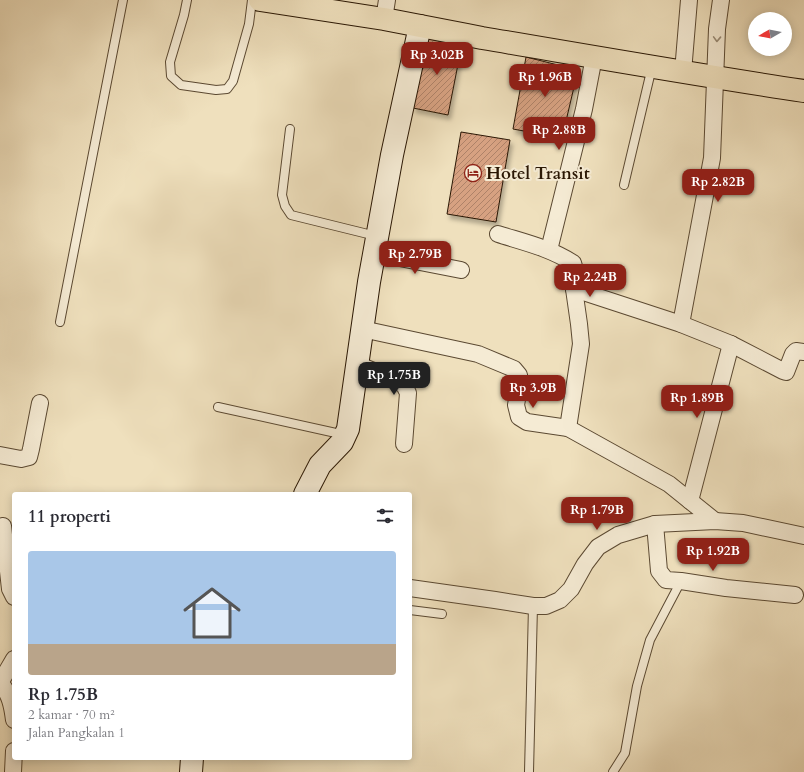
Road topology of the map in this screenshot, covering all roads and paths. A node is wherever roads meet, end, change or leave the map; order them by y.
1 (123, 0) edge
2 (187, 0) edge
3 (262, 0) edge
4 (690, 0) edge
5 (721, 0) edge
6 (386, 10) edge
7 (420, 26) junction
8 (594, 57) junction
9 (652, 67) junction
10 (683, 72) junction
11 (716, 78) junction
12 (804, 91) edge
13 (290, 129) dead end
14 (624, 185) dead end
15 (498, 234) dead end
16 (376, 245) junction
17 (549, 250) junction
18 (462, 270) dead end
19 (574, 289) junction
20 (60, 322) dead end
21 (681, 324) junction
22 (362, 329) junction
23 (731, 344) junction
24 (804, 352) edge
25 (357, 364) junction
26 (40, 403) dead end
27 (218, 408) dead end
28 (568, 428) junction
29 (346, 435) junction
30 (404, 444) dead end
31 (0, 455) edge
32 (306, 492) edge
33 (690, 501) junction
34 (715, 521) junction
35 (655, 524) junction
36 (6, 526) edge
37 (804, 536) edge
38 (681, 581) junction
39 (412, 588) edge
40 (12, 593) edge
41 (795, 595) dead end
42 (533, 606) junction
43 (412, 610) edge
44 (442, 614) dead end
45 (12, 662) edge
46 (0, 683) edge
47 (12, 706) edge
48 (192, 760) edge
49 (192, 772) edge
50 (529, 772) edge
51 (613, 772) edge

1 - 20 lane
2 - 3 lane
3 - 6 main road
4 - 10 street
5 -> 11 street
6 - 7 main road
7 - 8 main road
7 - 16 main road
8 - 9 main road
8 - 17 street
9 - 10 main road
9 - 14 lane
10 - 11 main road
11 - 12 main road
11 - 21 street
13 - 16 lane
15 - 17 street
16 - 18 street
16 - 22 main road
17 - 19 street
19 - 21 street
19 - 28 street
21 - 23 street
22 - 25 main road
22 - 28 street
23 - 24 street
23 - 33 street
25 - 29 main road
25 - 30 street
26 - 31 street
27 - 29 lane
28 - 33 street
29 - 32 main road
33 - 34 street
34 - 35 street
34 - 37 street
35 - 38 street
35 - 42 street
36 - 40 street
38 - 41 street
38 - 51 lane
39 - 42 street
42 - 50 lane
43 - 44 lane
45 - 46 street
46 - 47 street
48 - 49 main road

